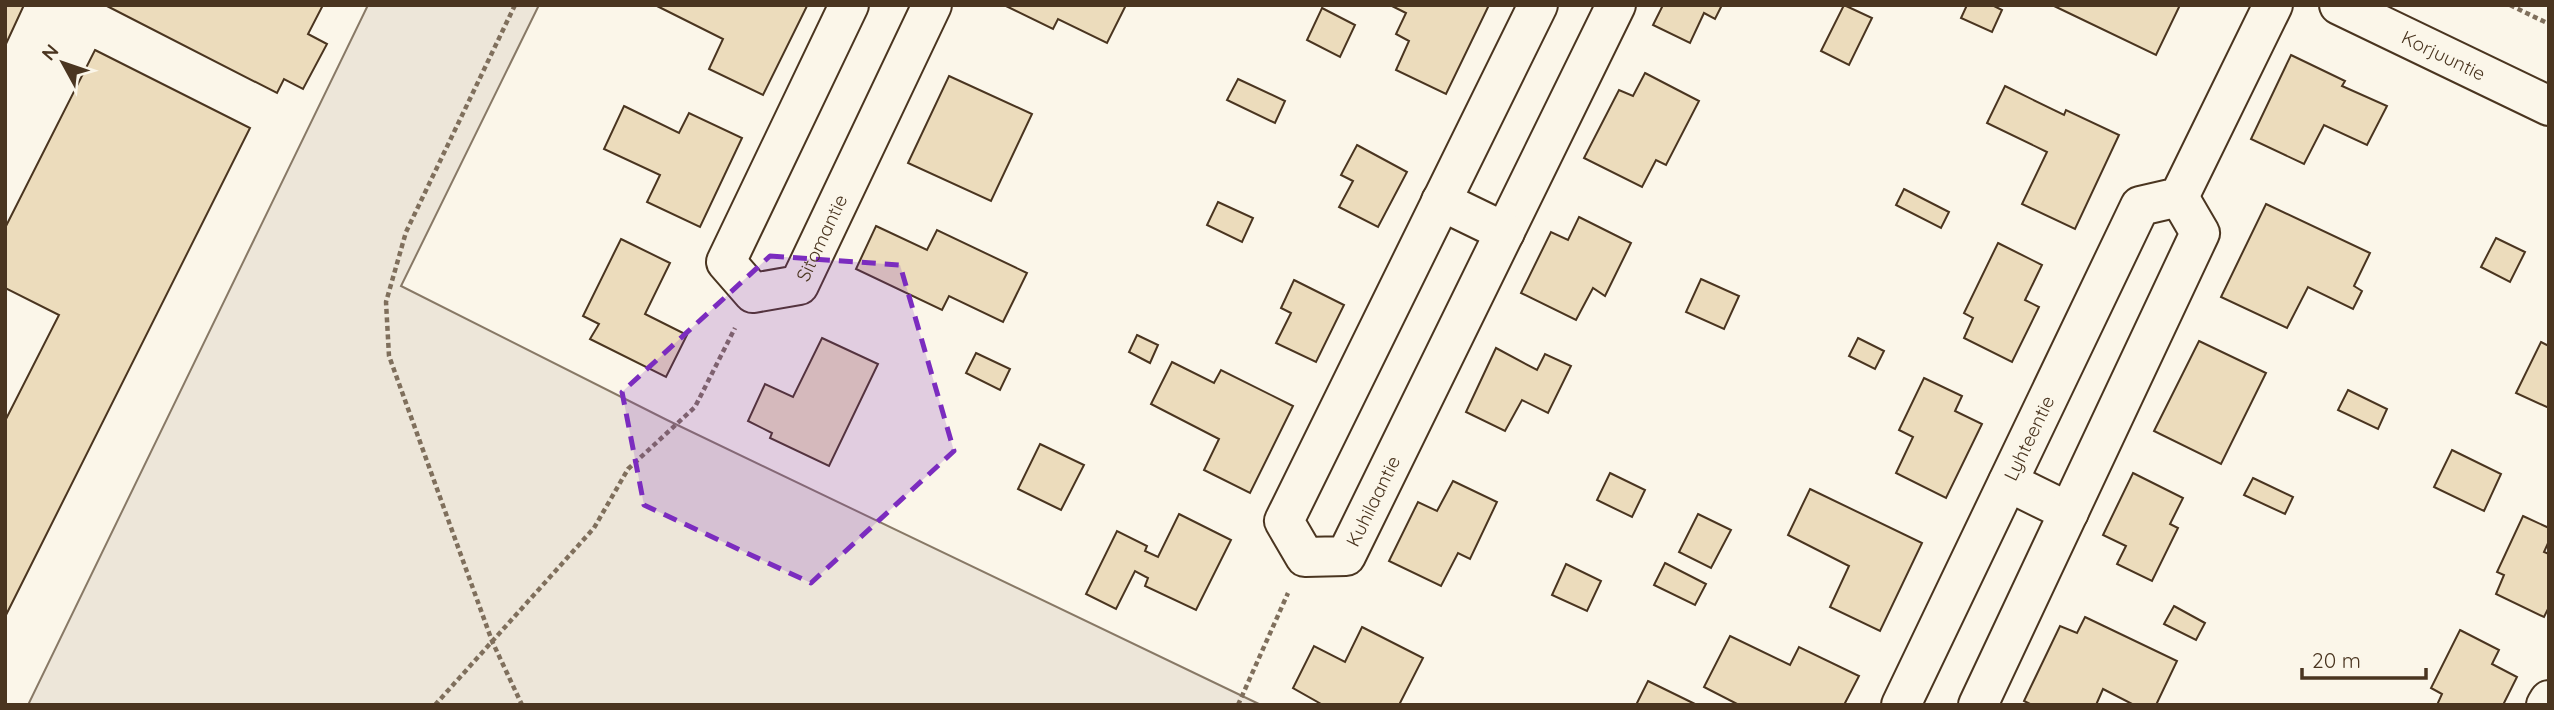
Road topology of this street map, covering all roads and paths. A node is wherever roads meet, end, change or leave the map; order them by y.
1 (515, 5) edge
2 (849, 5) edge
3 (932, 5) edge
4 (1538, 5) edge
5 (1616, 5) edge
6 (2273, 5) edge
7 (2339, 5) edge
8 (2510, 5) edge
9 (2549, 24) edge
10 (2549, 106) edge
11 (2179, 197) junction
12 (1441, 201) junction
13 (1504, 232) junction
14 (753, 293) junction
15 (2008, 482) junction
16 (2069, 513) junction
17 (1304, 557) junction
18 (492, 641) junction
19 (435, 705) edge
20 (522, 705) edge
21 (1238, 705) edge
22 (1901, 705) edge
23 (1978, 705) edge

1 - 18 path
2 - 14 street
3 - 14 street, Sitomantie
4 - 12 street
5 - 13 street, Kuhilaantie
6 - 11 street
7 - 10 street, Korjuuntie
8 - 9 path
11 - 15 street, Lyhteentie
11 - 16 street
12 - 13 street
12 - 17 street
13 - 17 street, Kuhilaantie
14 - 18 path
15 - 16 street
15 - 22 street, Lyhteentie
16 - 23 street
17 - 21 path
18 - 19 path
18 - 20 path

